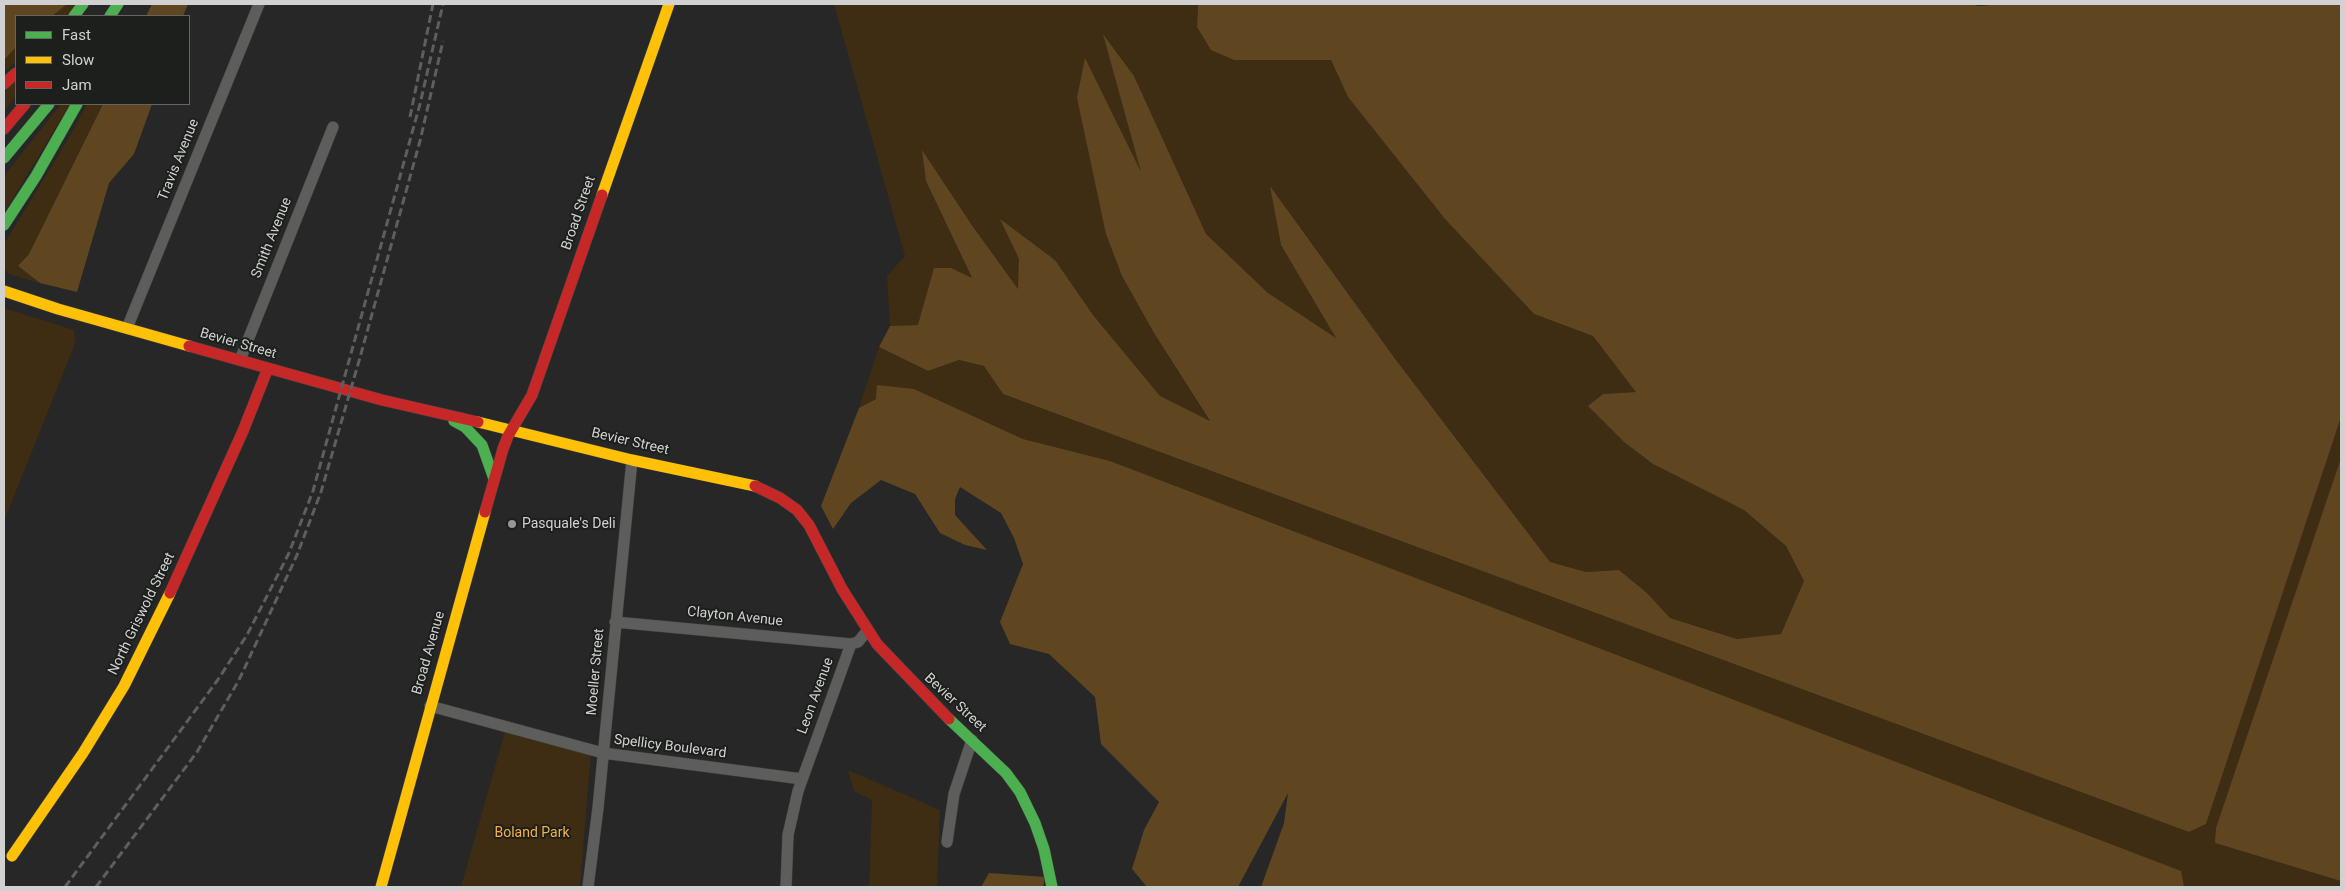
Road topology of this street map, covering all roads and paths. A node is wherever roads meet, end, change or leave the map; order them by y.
1 (83, 4) edge
2 (96, 4) edge
3 (118, 4) edge
4 (258, 4) edge
5 (669, 4) edge
6 (75, 15) edge
7 (89, 15) edge
8 (111, 15) edge
9 (15, 74) edge
10 (4, 84) edge
11 (24, 105) edge
12 (48, 105) edge
13 (76, 105) edge
14 (333, 127) dead end
15 (4, 129) edge
16 (4, 158) edge
17 (4, 225) edge
18 (4, 291) edge
19 (127, 328) junction
20 (240, 360) junction
21 (268, 368) junction
22 (437, 413) junction
23 (512, 429) junction
24 (632, 460) junction
25 (494, 479) junction
26 (615, 622) junction
27 (867, 631) junction
28 (851, 644) junction
29 (430, 706) junction
30 (972, 740) junction
31 (603, 753) junction
32 (802, 779) junction
33 (947, 842) dead end
34 (12, 856) dead end
35 (381, 887) edge
36 (588, 887) edge
37 (786, 887) edge
38 (1052, 887) edge

1 - 6 street
2 - 7 street
3 - 8 street
4 - 19 street, Travis Avenue
5 - 23 street, Broad Street
9 - 10 street
11 - 15 street
12 - 16 street
13 - 17 street
14 - 20 street, Smith Avenue
18 - 19 street, Bevier Street
19 - 20 street, Bevier Street
20 - 21 street, Bevier Street
21 - 22 street, Bevier Street
21 - 34 street, North Griswold Street
22 - 23 street, Bevier Street
22 - 25 street
23 - 24 street, Bevier Street
23 - 25 street, Broad Avenue
24 - 26 street, Moeller Street
24 - 27 street, Bevier Street
25 - 29 street, Broad Avenue
26 - 28 street, Clayton Avenue
26 - 31 street, Moeller Street
27 - 28 street
27 - 30 street, Bevier Street
28 - 32 street, Leon Avenue
29 - 31 street, Spellicy Boulevard
29 - 35 street, Broad Avenue
30 - 33 street
30 - 38 street, Bevier Street
31 - 32 street, Spellicy Boulevard
31 - 36 street, Moeller Street
32 - 37 street

